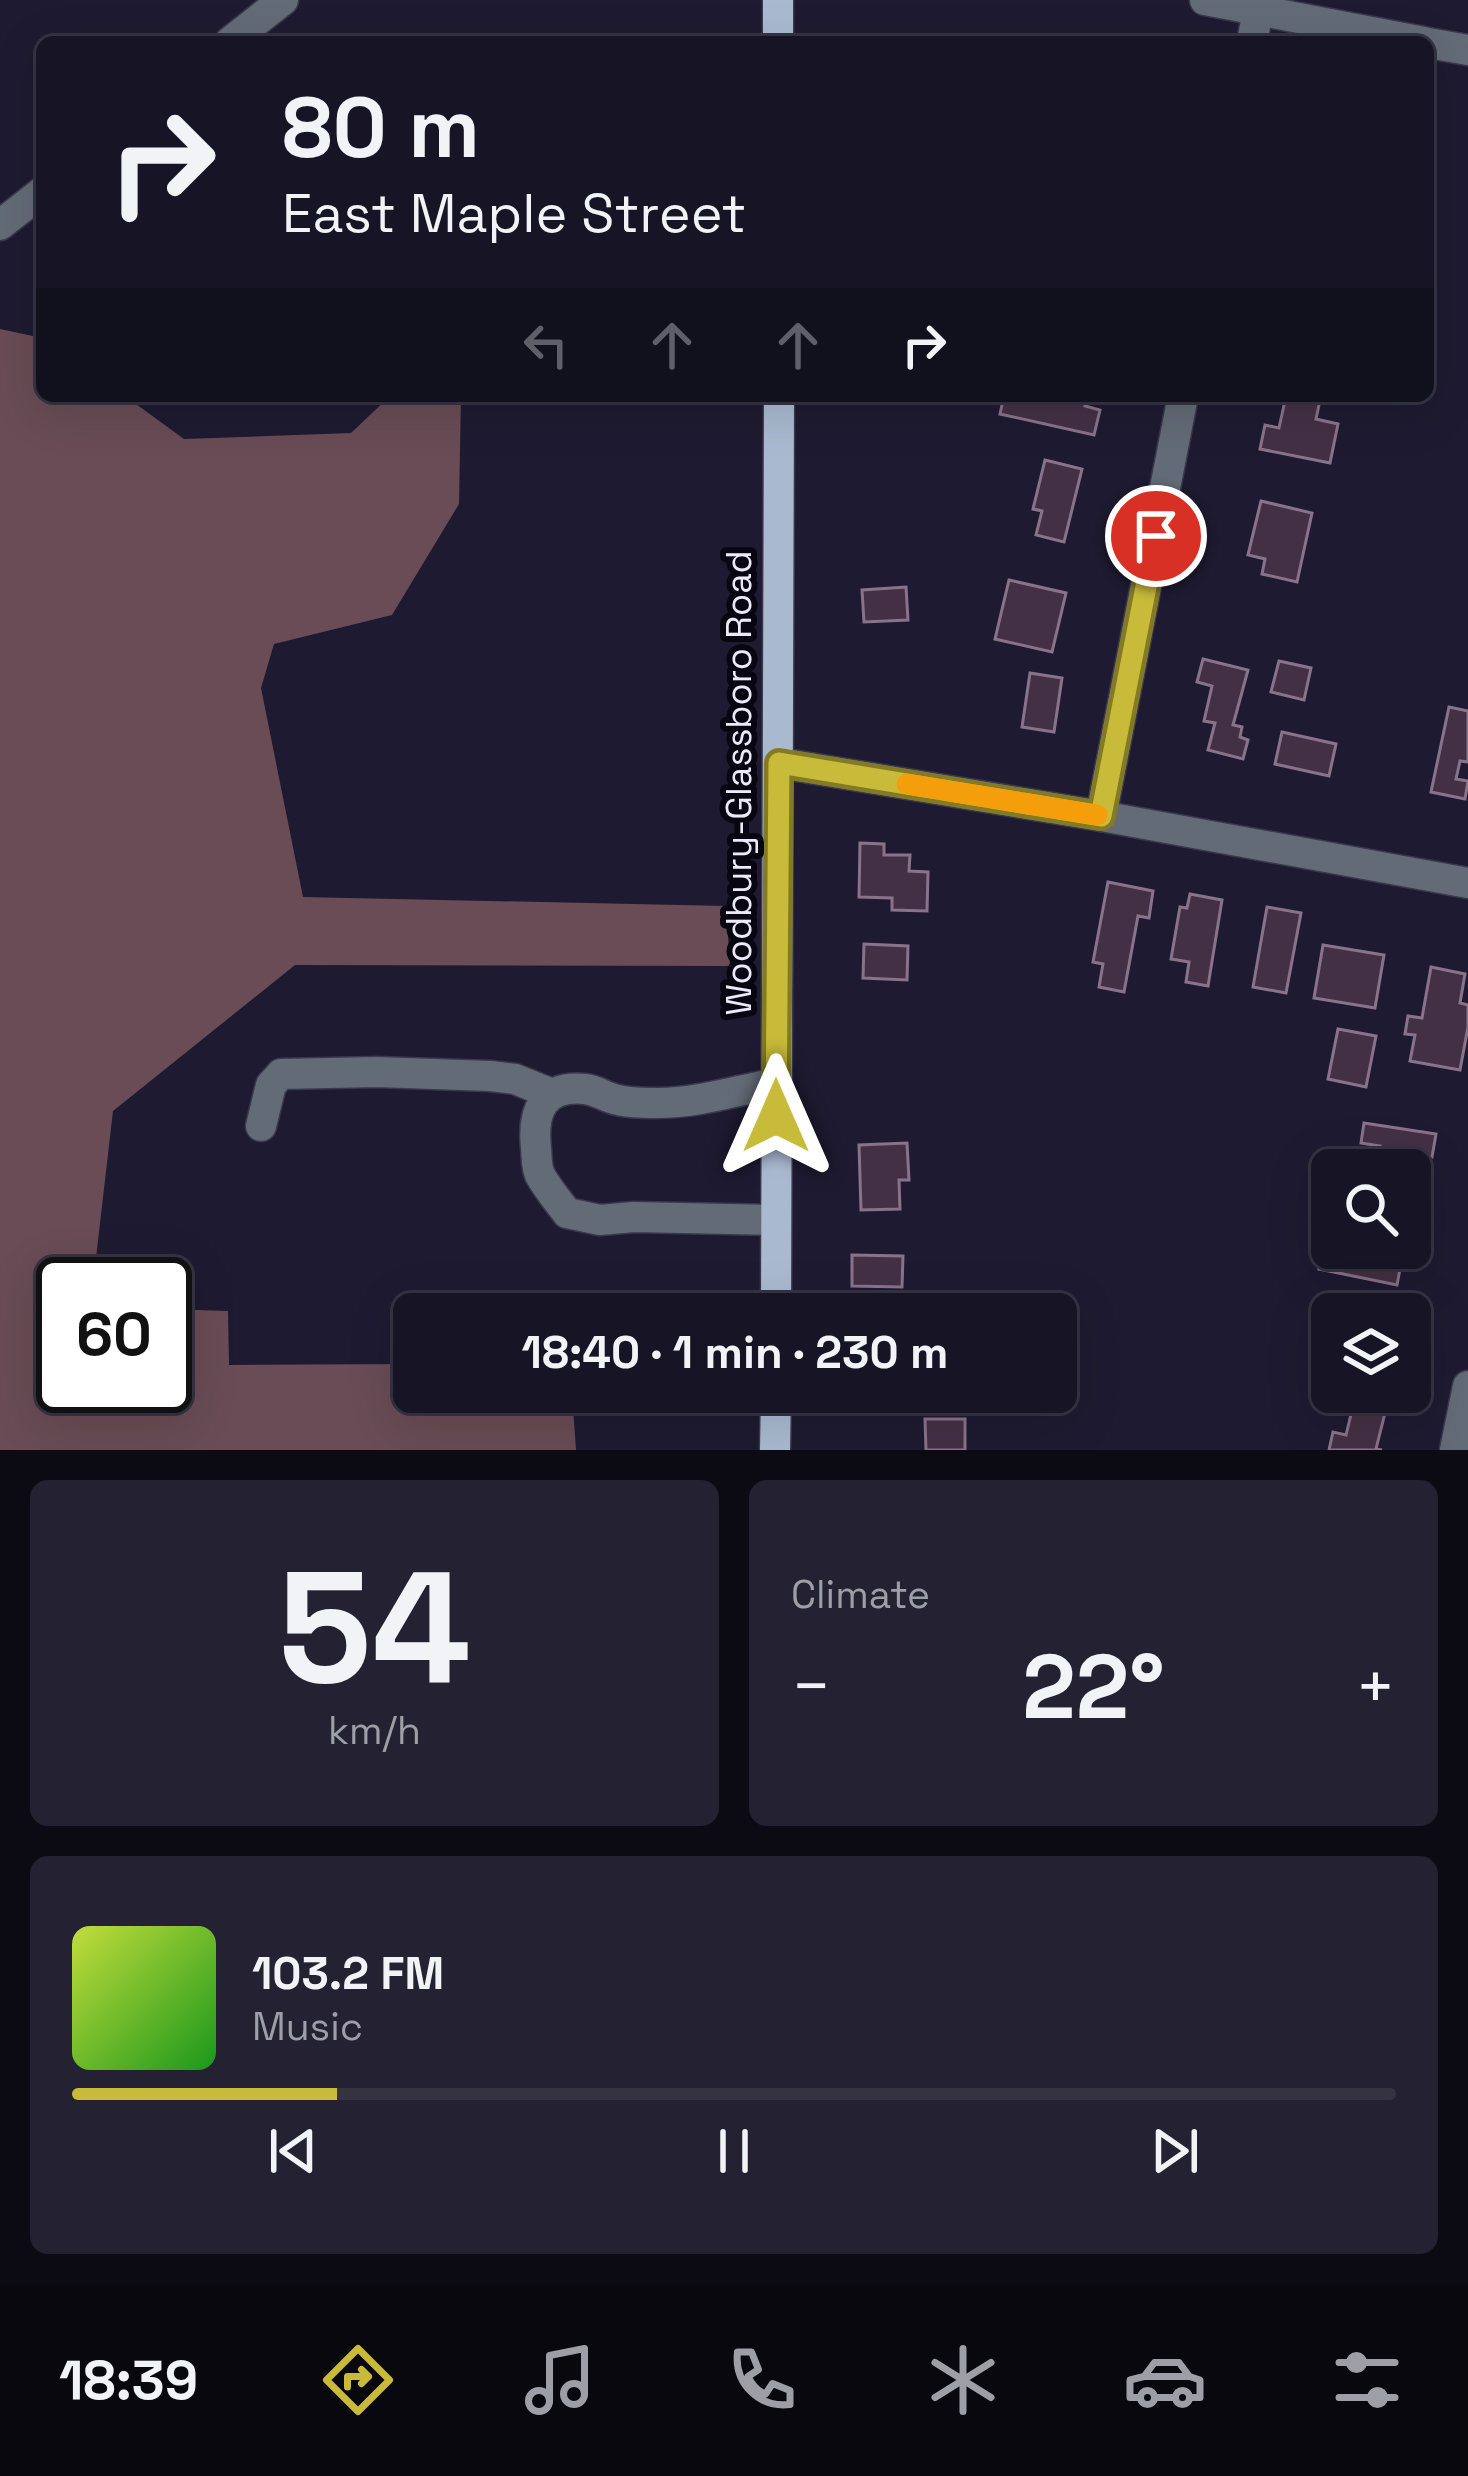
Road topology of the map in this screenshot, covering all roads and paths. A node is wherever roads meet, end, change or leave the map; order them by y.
1 (283, 0) edge
2 (778, 0) edge
3 (1204, 0) edge
4 (1260, 5) edge
5 (238, 36) edge
6 (778, 36) edge
7 (1253, 36) edge
8 (1399, 36) edge
9 (1434, 44) edge
10 (1468, 50) edge
11 (36, 197) edge
12 (0, 225) edge
13 (779, 402) edge
14 (1182, 402) edge
15 (779, 763) junction
16 (1101, 816) junction
17 (1468, 883) edge
18 (776, 1083) junction
19 (552, 1094) junction
20 (262, 1126) dead end
21 (776, 1220) junction
22 (776, 1293) edge
23 (1468, 1386) edge
24 (776, 1413) edge
25 (776, 1450) edge
26 (1455, 1450) edge

1 - 5 street
2 - 6 main road
3 - 4 street
4 - 7 street
4 - 8 street
9 - 10 street
11 - 12 street
13 - 15 main road, Woodbury-Glassboro Road
14 - 16 street
15 - 16 street
15 - 18 main road, Woodbury-Glassboro Road
16 - 17 street
18 - 19 street
18 - 21 main road, Woodbury-Glassboro Road
19 - 20 street
19 - 21 street
21 - 22 main road, Woodbury-Glassboro Road
23 - 26 street
24 - 25 main road

